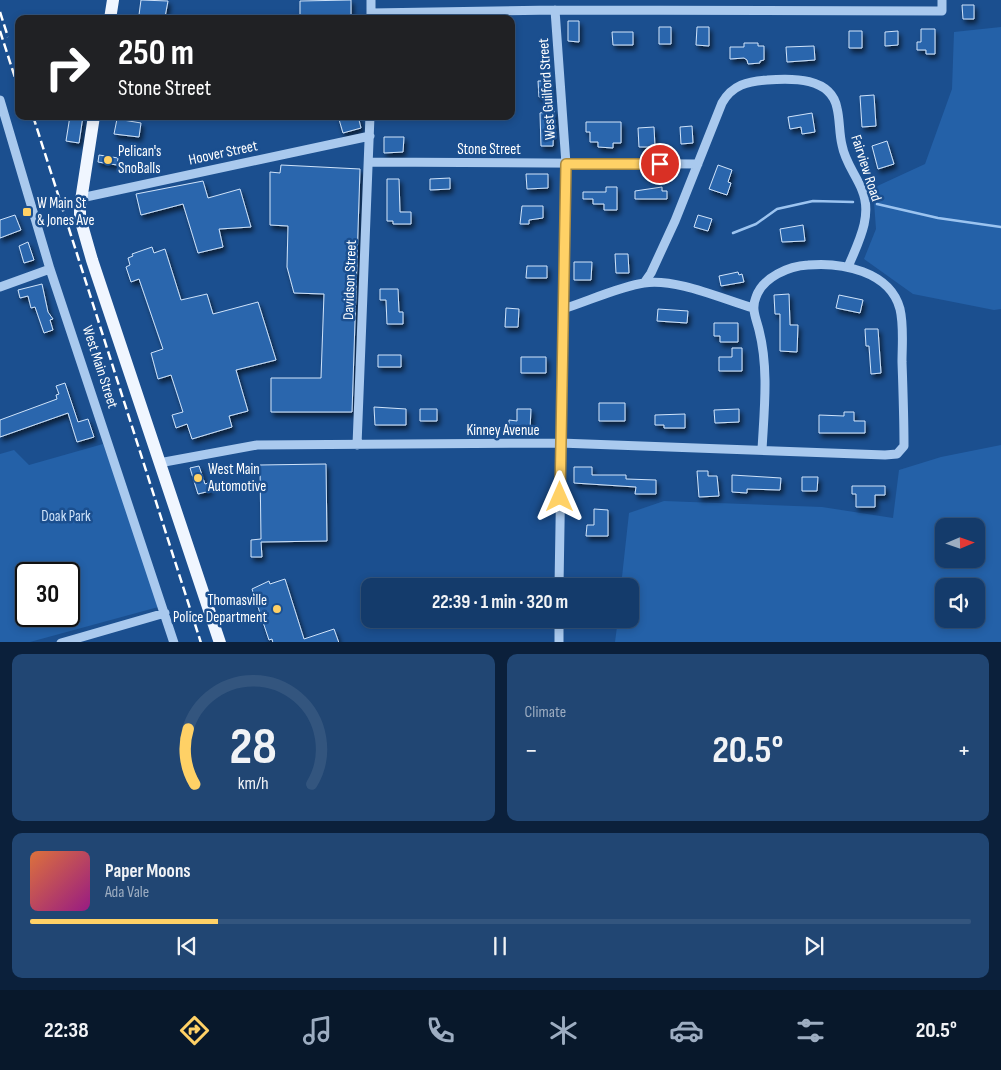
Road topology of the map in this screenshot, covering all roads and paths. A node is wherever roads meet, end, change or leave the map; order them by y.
1 (113, 0) edge
2 (371, 0) edge
3 (942, 0) edge
4 (555, 10) junction
5 (111, 15) edge
6 (371, 15) edge
7 (402, 15) edge
8 (0, 100) edge
9 (93, 120) edge
10 (370, 120) edge
11 (370, 136) junction
12 (369, 162) junction
13 (566, 164) junction
14 (698, 164) junction
15 (81, 198) junction
16 (848, 266) junction
17 (50, 269) junction
18 (644, 283) junction
19 (0, 287) edge
20 (753, 308) junction
21 (562, 309) junction
22 (560, 444) junction
23 (357, 445) junction
24 (762, 450) junction
25 (160, 463) junction
26 (559, 578) edge
27 (164, 613) junction
28 (559, 628) edge
29 (61, 642) edge
30 (174, 642) edge
31 (220, 642) edge
32 (559, 642) edge

1 - 5 main road
2 - 6 street
3 - 4 street
4 - 7 street
4 - 13 street, West Guilford Street
8 - 17 street, West Main Street
9 - 15 main road, West Main Street
10 - 11 street, Davidson Street
11 - 12 street, Davidson Street
11 - 15 street, Hoover Street
12 - 13 street, Stone Street
12 - 23 street, Davidson Street
13 - 14 street, Stone Street
13 - 21 street, West Guilford Street
14 - 16 street, Fairview Road
14 - 18 street, Fairview Road
15 - 25 main road, West Main Street
16 - 20 street
16 - 24 street, Kinney Avenue
17 - 19 street
17 - 27 street, West Main Street
18 - 20 street
18 - 21 street
20 - 24 street
21 - 22 street, West Guilford Street
22 - 23 street, Kinney Avenue
22 - 24 street, Kinney Avenue
22 - 26 street, West Guilford Street
23 - 25 street, Kinney Avenue
25 - 31 main road, West Main Street
27 - 29 street
27 - 30 street, West Main Street
28 - 32 street

